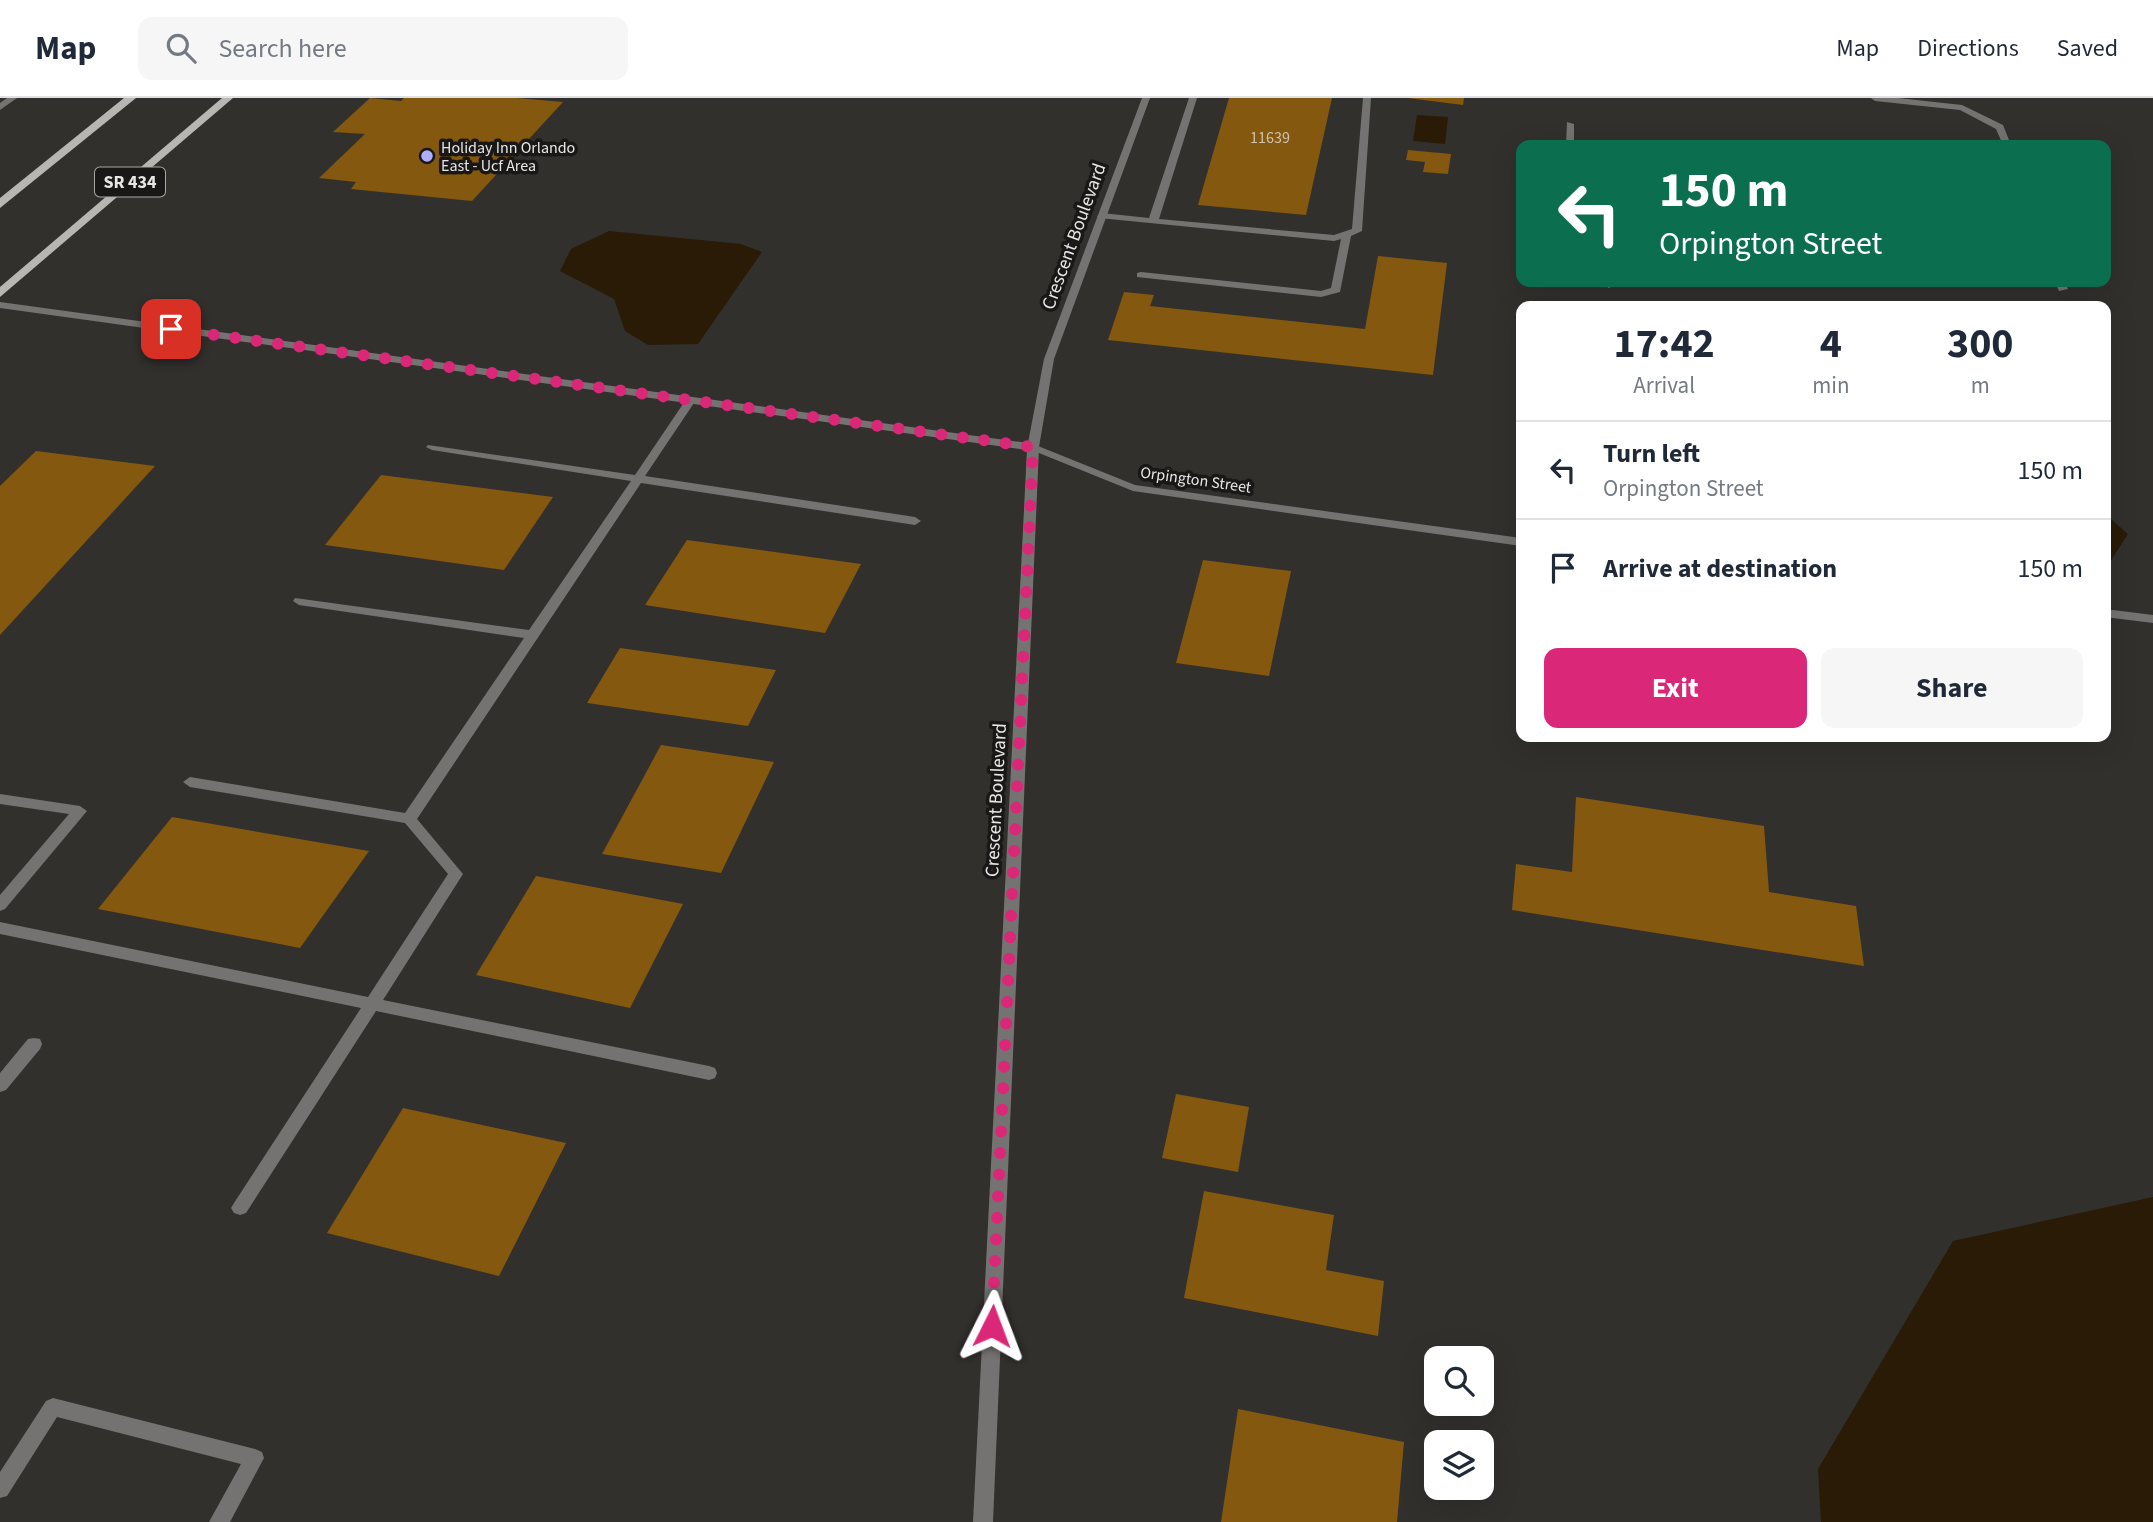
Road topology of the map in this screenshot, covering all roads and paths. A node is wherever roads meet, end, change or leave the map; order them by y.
1 (13, 98) edge
2 (131, 98) edge
3 (228, 98) edge
4 (1146, 98) edge
5 (1193, 98) edge
6 (1367, 98) edge
7 (1875, 98) edge
8 (0, 107) edge
9 (1570, 124) dead end
10 (1570, 140) edge
11 (2005, 140) edge
12 (0, 204) edge
13 (1102, 216) junction
14 (1153, 221) junction
15 (1352, 233) junction
16 (1141, 275) dead end
17 (0, 293) edge
18 (0, 305) edge
19 (691, 400) junction
20 (432, 447) dead end
21 (1033, 447) junction
22 (639, 478) junction
23 (915, 521) dead end
24 (1516, 541) edge
25 (299, 601) dead end
26 (2111, 613) edge
27 (2153, 619) edge
28 (533, 635) junction
29 (190, 782) dead end
30 (0, 799) edge
31 (409, 819) junction
32 (0, 905) edge
33 (0, 928) edge
34 (372, 1004) junction
35 (34, 1044) dead end
36 (709, 1073) dead end
37 (0, 1085) edge
38 (240, 1208) dead end
39 (0, 1489) edge
40 (219, 1522) edge
41 (983, 1522) edge

1 - 8 street
2 - 12 main road
3 - 17 main road, SR 434
4 - 13 street, Crescent Boulevard
5 - 14 street
6 - 15 street
7 - 11 street
9 - 10 street
13 - 14 street
13 - 21 street, Crescent Boulevard
14 - 15 street
15 - 16 street
18 - 19 street, Orpington Street
19 - 21 street, Orpington Street
19 - 22 street
20 - 22 street
21 - 24 street, Orpington Street
21 - 41 street, Crescent Boulevard
22 - 23 street
22 - 28 street
25 - 28 street
26 - 27 street
28 - 31 street
29 - 31 street
30 - 32 street
31 - 34 street
33 - 34 street
34 - 36 street
34 - 38 street
35 - 37 street
39 - 40 street

